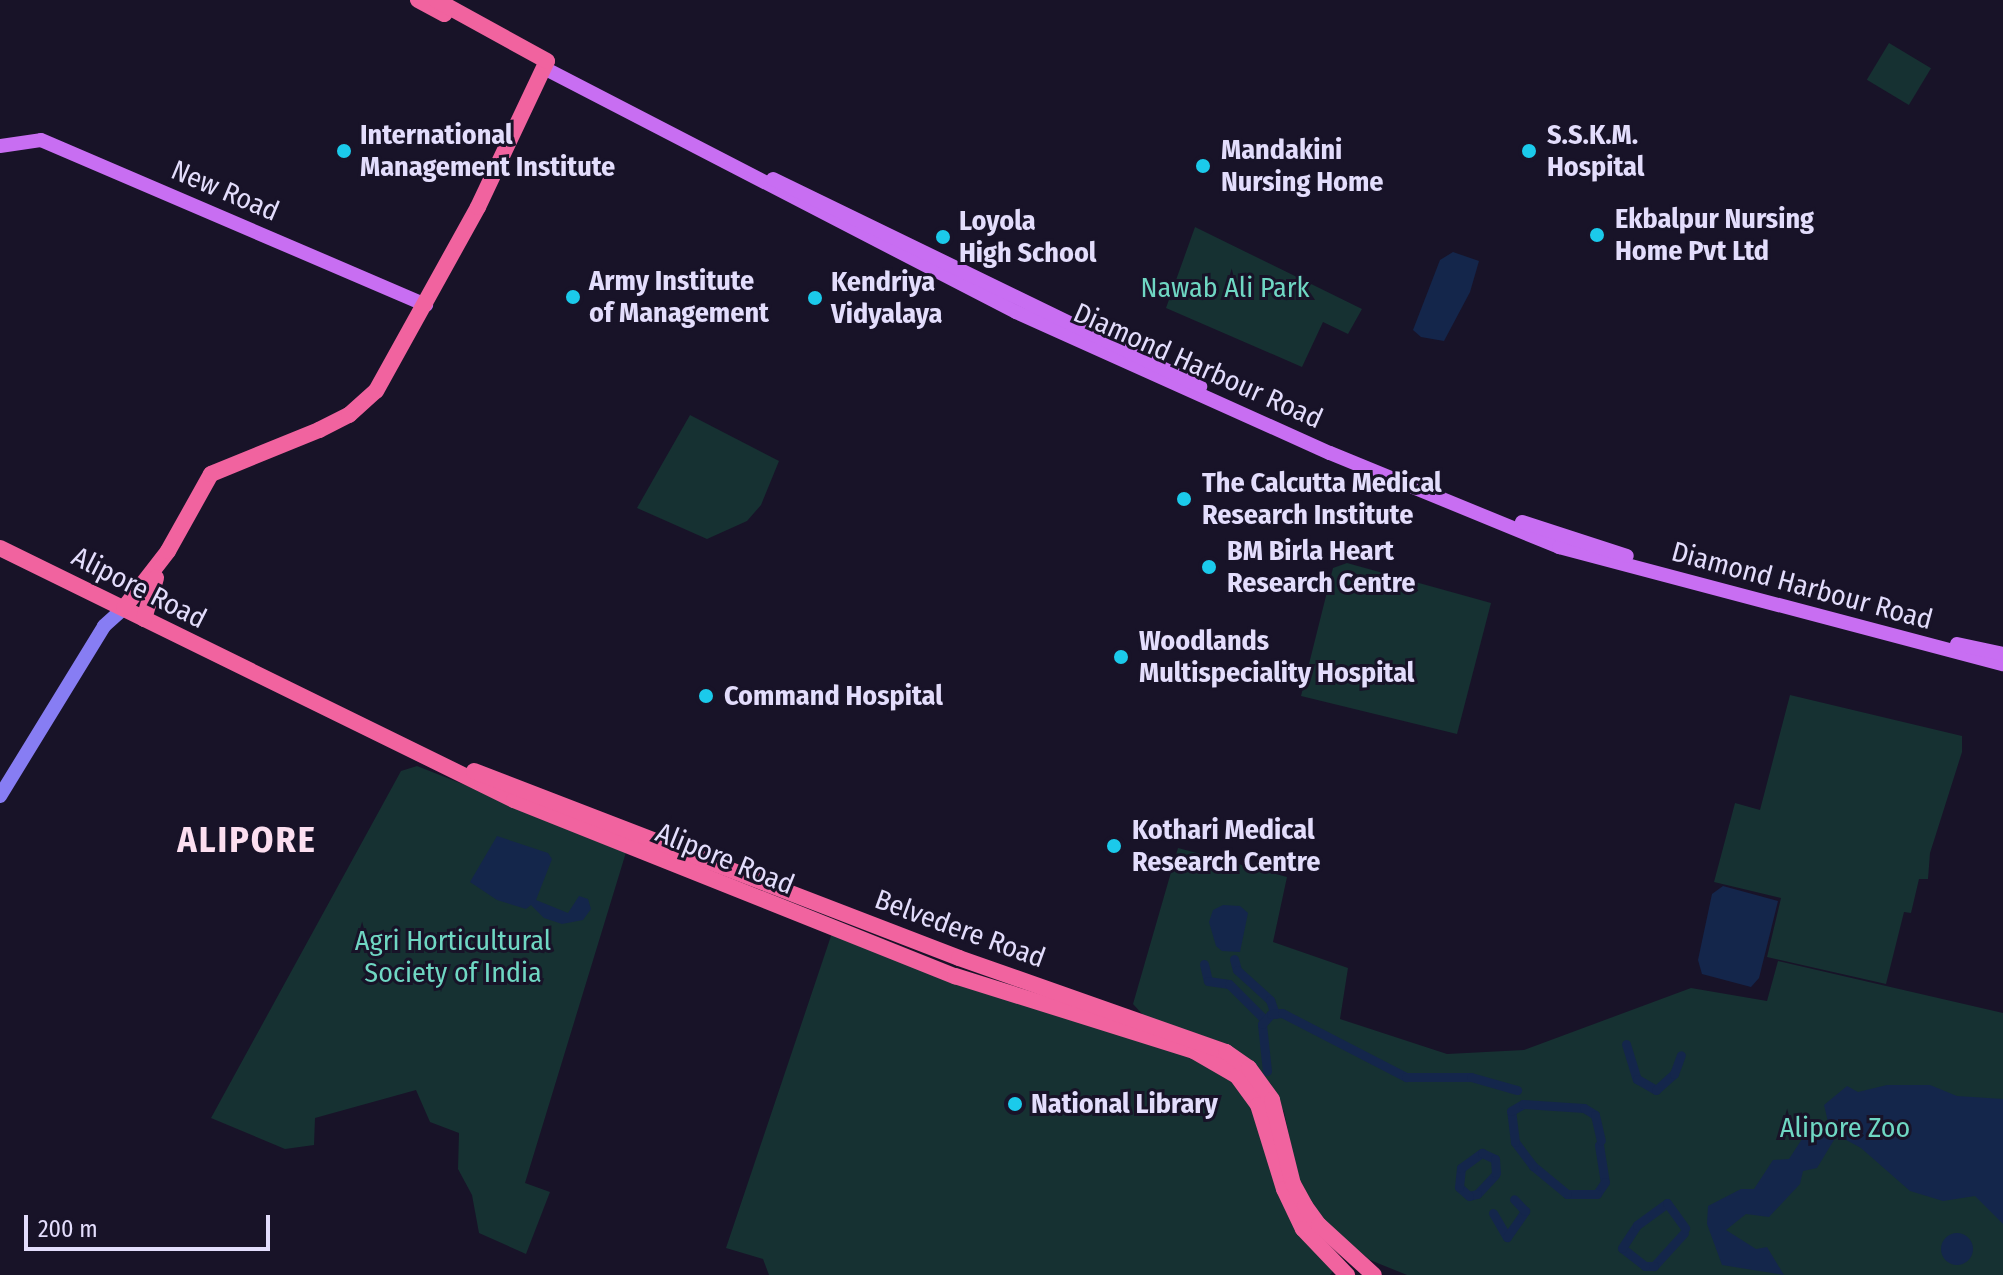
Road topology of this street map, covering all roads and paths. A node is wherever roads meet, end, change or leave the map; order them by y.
1 (418, 0) edge
2 (436, 0) edge
3 (545, 64) junction
4 (0, 146) edge
5 (426, 305) junction
6 (0, 548) edge
7 (168, 551) junction
8 (124, 608) junction
9 (144, 619) junction
10 (2003, 654) edge
11 (2003, 664) edge
12 (419, 755) junction
13 (0, 796) edge
14 (1364, 1272) edge
15 (1347, 1275) edge

1 - 3 highway, Diamond Harbour Road
2 - 3 highway, Diamond Harbour Road
3 - 5 highway
3 - 10 main road, Diamond Harbour Road
3 - 11 main road, Diamond Harbour Road
4 - 5 main road, New Road
5 - 7 highway
6 - 8 highway, Alipore Road
7 - 8 highway
7 - 9 highway
8 - 9 highway, Alipore Road
8 - 13 main road
9 - 12 highway, Alipore Road
12 - 14 highway, Belvedere Road
12 - 15 highway, Alipore Road

